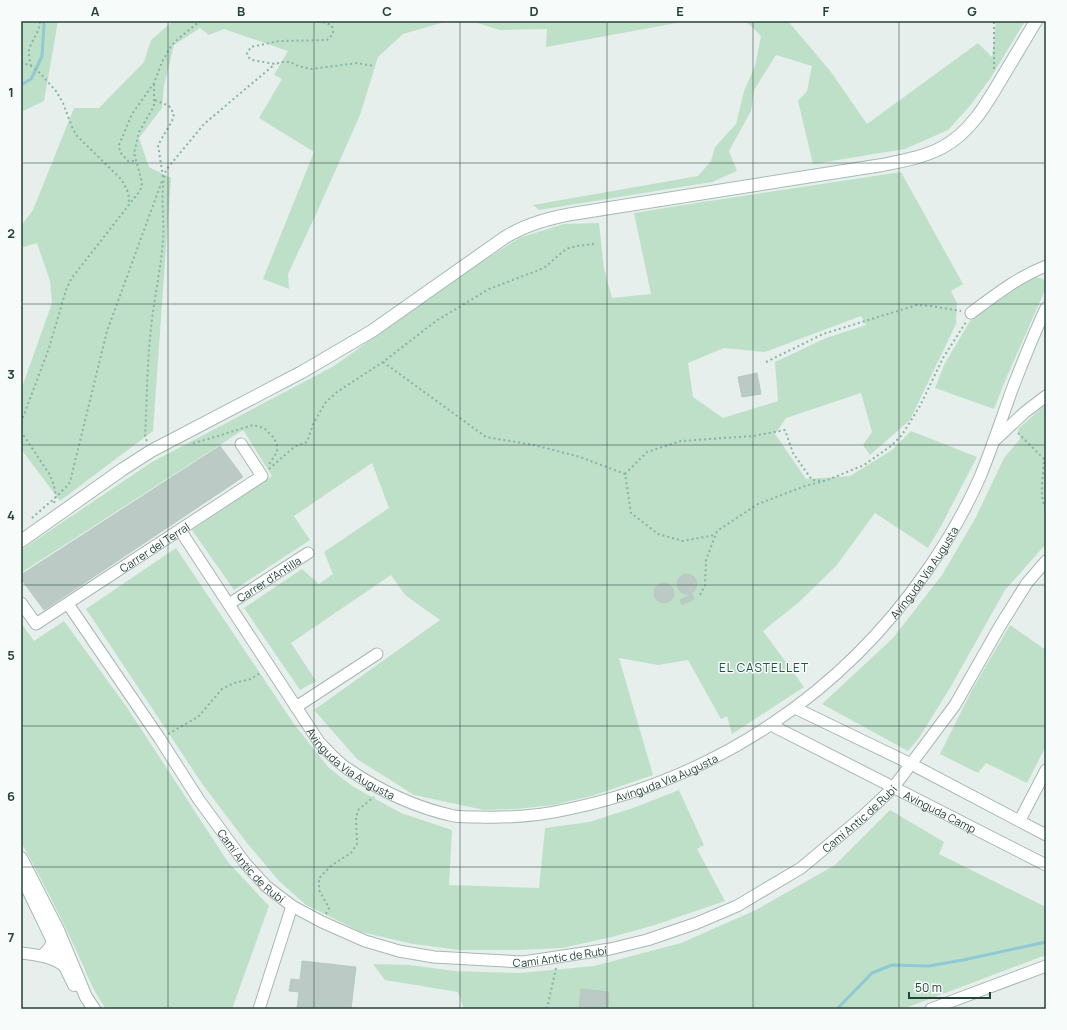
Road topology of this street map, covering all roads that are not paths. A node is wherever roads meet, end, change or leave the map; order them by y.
1 (1036, 21) edge
2 (1046, 266) edge
3 (1046, 308) edge
4 (971, 313) road end
5 (1046, 396) edge
6 (994, 441) junction
7 (241, 444) dead end
8 (180, 530) junction
9 (21, 541) edge
10 (308, 553) dead end
11 (1046, 560) edge
12 (21, 603) edge
13 (68, 604) junction
14 (228, 604) junction
15 (377, 654) dead end
16 (296, 707) junction
17 (795, 708) junction
18 (771, 725) junction
19 (911, 764) junction
20 (1046, 770) edge
21 (893, 788) junction
22 (1020, 820) junction
23 (1046, 835) edge
24 (21, 858) edge
25 (1046, 865) edge
26 (21, 875) edge
27 (292, 906) junction
28 (49, 911) junction
29 (52, 942) junction
30 (21, 953) edge
31 (42, 956) junction
32 (64, 966) junction
33 (1046, 966) edge
34 (87, 1009) edge
35 (94, 1009) edge
36 (258, 1009) edge
37 (931, 1009) edge

1 - 9 main road
2 - 4 street
3 - 6 street, Avinguda Via Augusta
5 - 6 street
6 - 17 street, Avinguda Via Augusta
7 - 8 street, Carrer del Terral
8 - 13 street, Carrer del Terral
8 - 14 street, Avinguda Via Augusta
10 - 14 street, Carrer d'Antilla
11 - 19 street, Camí Antic de Rubí
12 - 13 street, Carrer del Terral
13 - 27 street, Camí Antic de Rubí
14 - 16 street, Avinguda Via Augusta
15 - 16 street
16 - 18 street, Avinguda Via Augusta
17 - 18 street, Avinguda Via Augusta
17 - 19 street
18 - 21 street, Avinguda Camp
19 - 21 street, Camí Antic de Rubí
19 - 22 street
20 - 22 street
21 - 25 street, Avinguda Camp
21 - 27 street, Camí Antic de Rubí
22 - 23 street
24 - 28 main road
26 - 29 main road
27 - 36 street
28 - 29 street
28 - 35 main road
29 - 31 street
29 - 32 main road
30 - 31 street
31 - 32 street
32 - 34 main road
33 - 37 street

